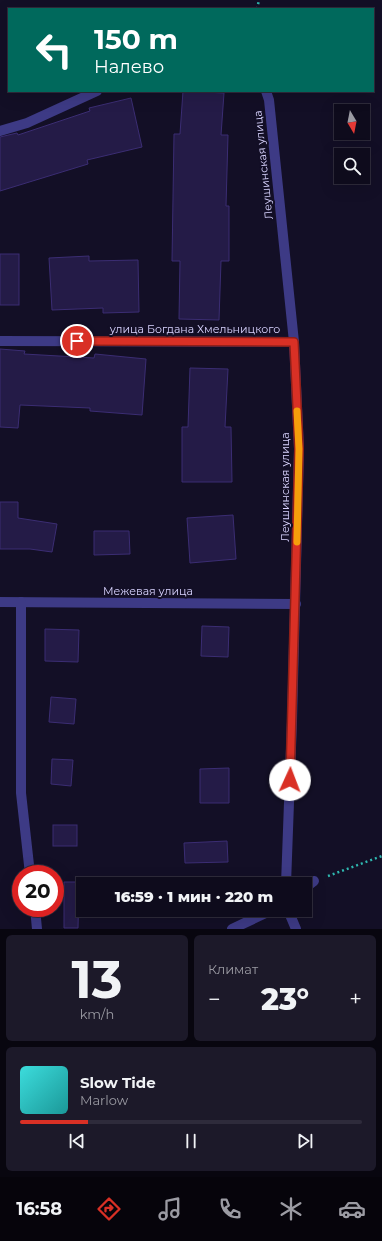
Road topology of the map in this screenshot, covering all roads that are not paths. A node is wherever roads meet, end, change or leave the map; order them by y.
1 (94, 92) edge
2 (266, 92) edge
3 (0, 131) edge
4 (0, 341) edge
5 (294, 342) junction
6 (0, 602) edge
7 (21, 602) junction
8 (296, 604) junction
9 (29, 865) edge
10 (286, 877) edge
11 (36, 917) edge
12 (257, 917) edge
13 (291, 917) edge
14 (37, 929) edge
15 (232, 929) edge
16 (296, 929) edge

1 - 3 street
2 - 5 street, Леушинская улица
4 - 5 street, улица Богдана Хмельницкого
5 - 8 street, Леушинская улица
6 - 7 street, Межевая улица
7 - 8 street, Межевая улица
7 - 9 street
8 - 10 street, Леушинская улица
11 - 14 street
12 - 15 street
13 - 16 street

